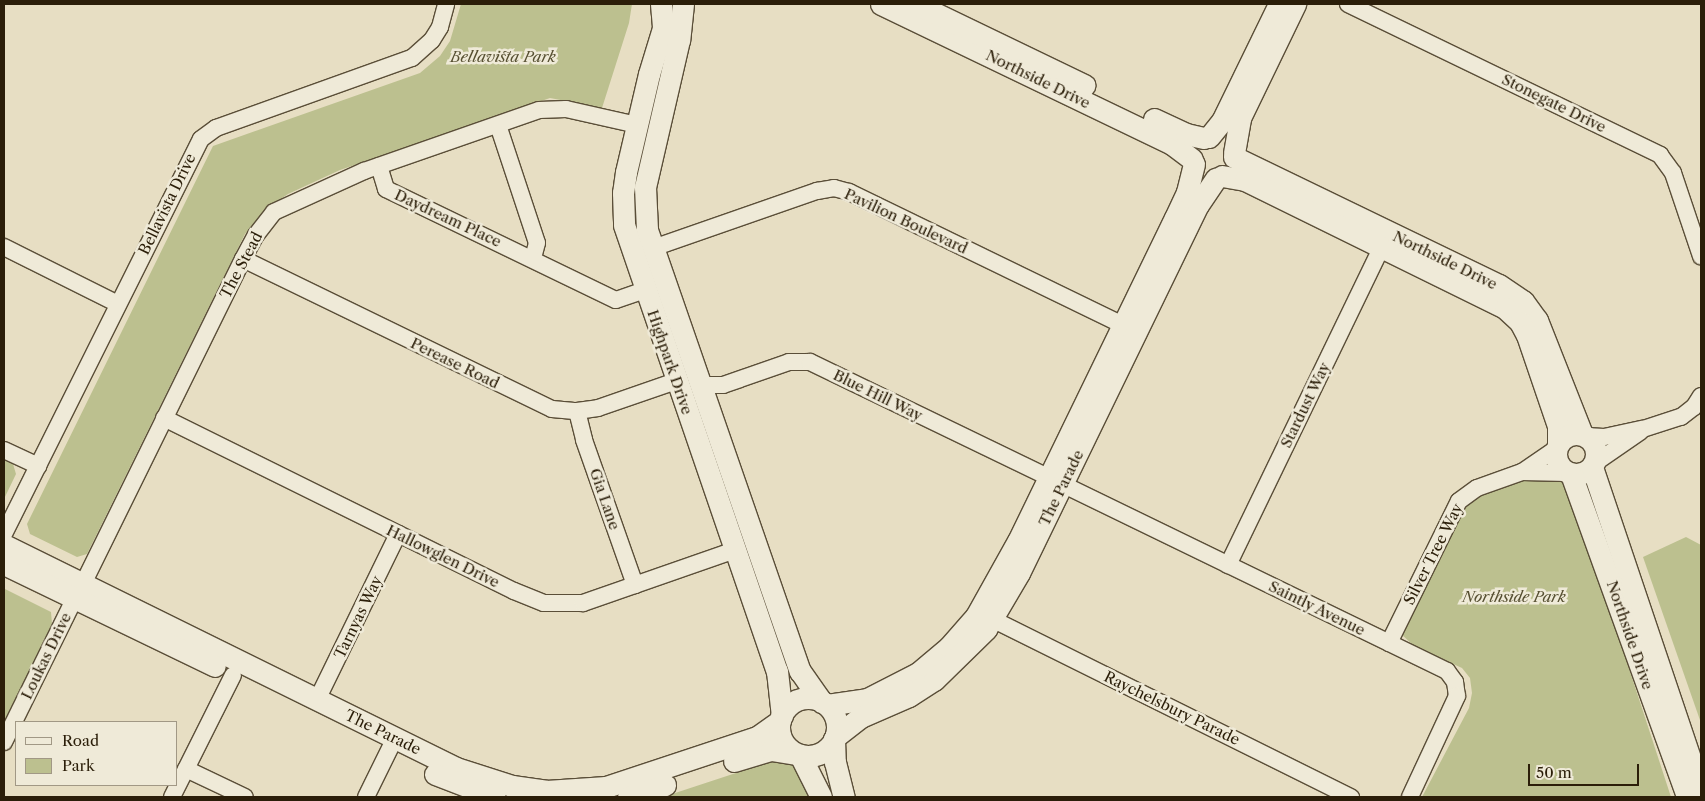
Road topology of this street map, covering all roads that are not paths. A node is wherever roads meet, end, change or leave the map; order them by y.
1 (446, 4) edge
2 (661, 4) edge
3 (683, 4) edge
4 (881, 4) edge
5 (916, 4) edge
6 (1279, 4) edge
7 (1295, 4) edge
8 (1348, 4) edge
9 (498, 124) junction
10 (637, 125) junction
11 (1206, 138) junction
12 (1234, 155) junction
13 (1193, 162) junction
14 (379, 166) junction
15 (1219, 177) junction
16 (1698, 235) edge
17 (1385, 239) junction
18 (4, 247) edge
19 (653, 248) junction
20 (1701, 256) edge
21 (533, 258) junction
22 (243, 259) junction
23 (645, 290) junction
24 (118, 304) junction
25 (1130, 328) junction
26 (676, 381) junction
27 (701, 385) junction
28 (1701, 396) edge
29 (577, 411) junction
30 (164, 418) junction
31 (1643, 429) junction
32 (1584, 435) junction
33 (1558, 446) junction
34 (4, 450) edge
35 (1593, 465) junction
36 (38, 466) junction
37 (1522, 472) junction
38 (1569, 473) junction
39 (1055, 481) junction
40 (4, 534) edge
41 (398, 534) junction
42 (4, 545) edge
43 (735, 550) junction
44 (4, 564) edge
45 (1228, 565) junction
46 (635, 585) junction
47 (79, 591) junction
48 (992, 619) junction
49 (1389, 643) junction
50 (232, 674) junction
51 (317, 700) junction
52 (825, 704) junction
53 (781, 718) junction
54 (835, 738) junction
55 (4, 742) edge
56 (392, 745) junction
57 (798, 754) junction
58 (186, 768) junction
59 (178, 785) edge
60 (1319, 790) edge
61 (1701, 792) edge
62 (623, 793) edge
63 (245, 797) edge
64 (366, 797) edge
65 (495, 797) edge
66 (821, 797) edge
67 (844, 797) edge
68 (1351, 797) edge
69 (1410, 797) edge
70 (1687, 797) edge

1 - 24 street, Bellavista Drive
2 - 10 street, Highpark Drive
3 - 19 street, Highpark Drive
4 - 13 street, Northside Drive
5 - 11 street, Northside Drive
6 - 11 street
7 - 12 street
8 - 16 street, Stonegate Drive
9 - 10 street, The Stead
9 - 14 street, The Stead
9 - 21 street
10 - 23 street, Highpark Drive
11 - 12 street
11 - 13 street
12 - 15 street
12 - 17 street, Northside Drive
13 - 15 street
13 - 25 street, The Parade
14 - 21 street, Daydream Place
14 - 22 street, The Stead
15 - 17 street, Northside Drive
15 - 25 street, The Parade
16 - 20 street, Stonegate Drive
17 - 32 street, Northside Drive
17 - 33 street, Northside Drive
17 - 45 street, Stardust Way
18 - 24 street
19 - 25 street, Pavilion Boulevard
19 - 27 street, Highpark Drive
21 - 23 street, Daydream Place
22 - 29 street, Perease Road
22 - 30 street, The Stead
23 - 26 street, Highpark Drive
24 - 36 street, Bellavista Drive
25 - 39 street, The Parade
26 - 29 street, Perease Road
26 - 43 street, Highpark Drive
27 - 39 street, Blue Hill Way
27 - 52 street, Highpark Drive
28 - 31 street
29 - 46 street, Gia Lane
30 - 41 street, Hallowglen Drive
30 - 47 street, The Stead
31 - 32 street
31 - 35 street
32 - 33 street
32 - 35 street
33 - 37 street, Silver Tree Way
33 - 38 street
34 - 36 street
35 - 38 street
35 - 61 street, Northside Drive
36 - 40 street, Bellavista Drive
37 - 38 street, Silver Tree Way
37 - 49 street, Silver Tree Way
38 - 70 street, Northside Drive
39 - 45 street, Saintly Avenue
39 - 48 street, The Parade
39 - 52 street, The Parade
41 - 46 street, Hallowglen Drive
41 - 51 street, Tarnyas Way
42 - 47 street, The Parade
43 - 46 street, Hallowglen Drive
43 - 53 street, Highpark Drive
44 - 47 street, The Parade
45 - 49 street, Saintly Avenue
47 - 50 street, The Parade
47 - 51 street, The Parade
47 - 55 street, Loukas Drive
48 - 54 street, The Parade
48 - 60 street, Raychelsbury Parade
49 - 69 street, Saintly Avenue
50 - 56 street, The Parade
50 - 58 street
51 - 56 street, The Parade
52 - 53 street
52 - 54 street
53 - 57 street
53 - 62 street, The Parade
54 - 57 street
54 - 67 street
56 - 62 street, The Parade
56 - 64 street
56 - 65 street, The Parade
57 - 62 street, The Parade
57 - 66 street
58 - 59 street
58 - 63 street
60 - 68 street, Raychelsbury Parade

